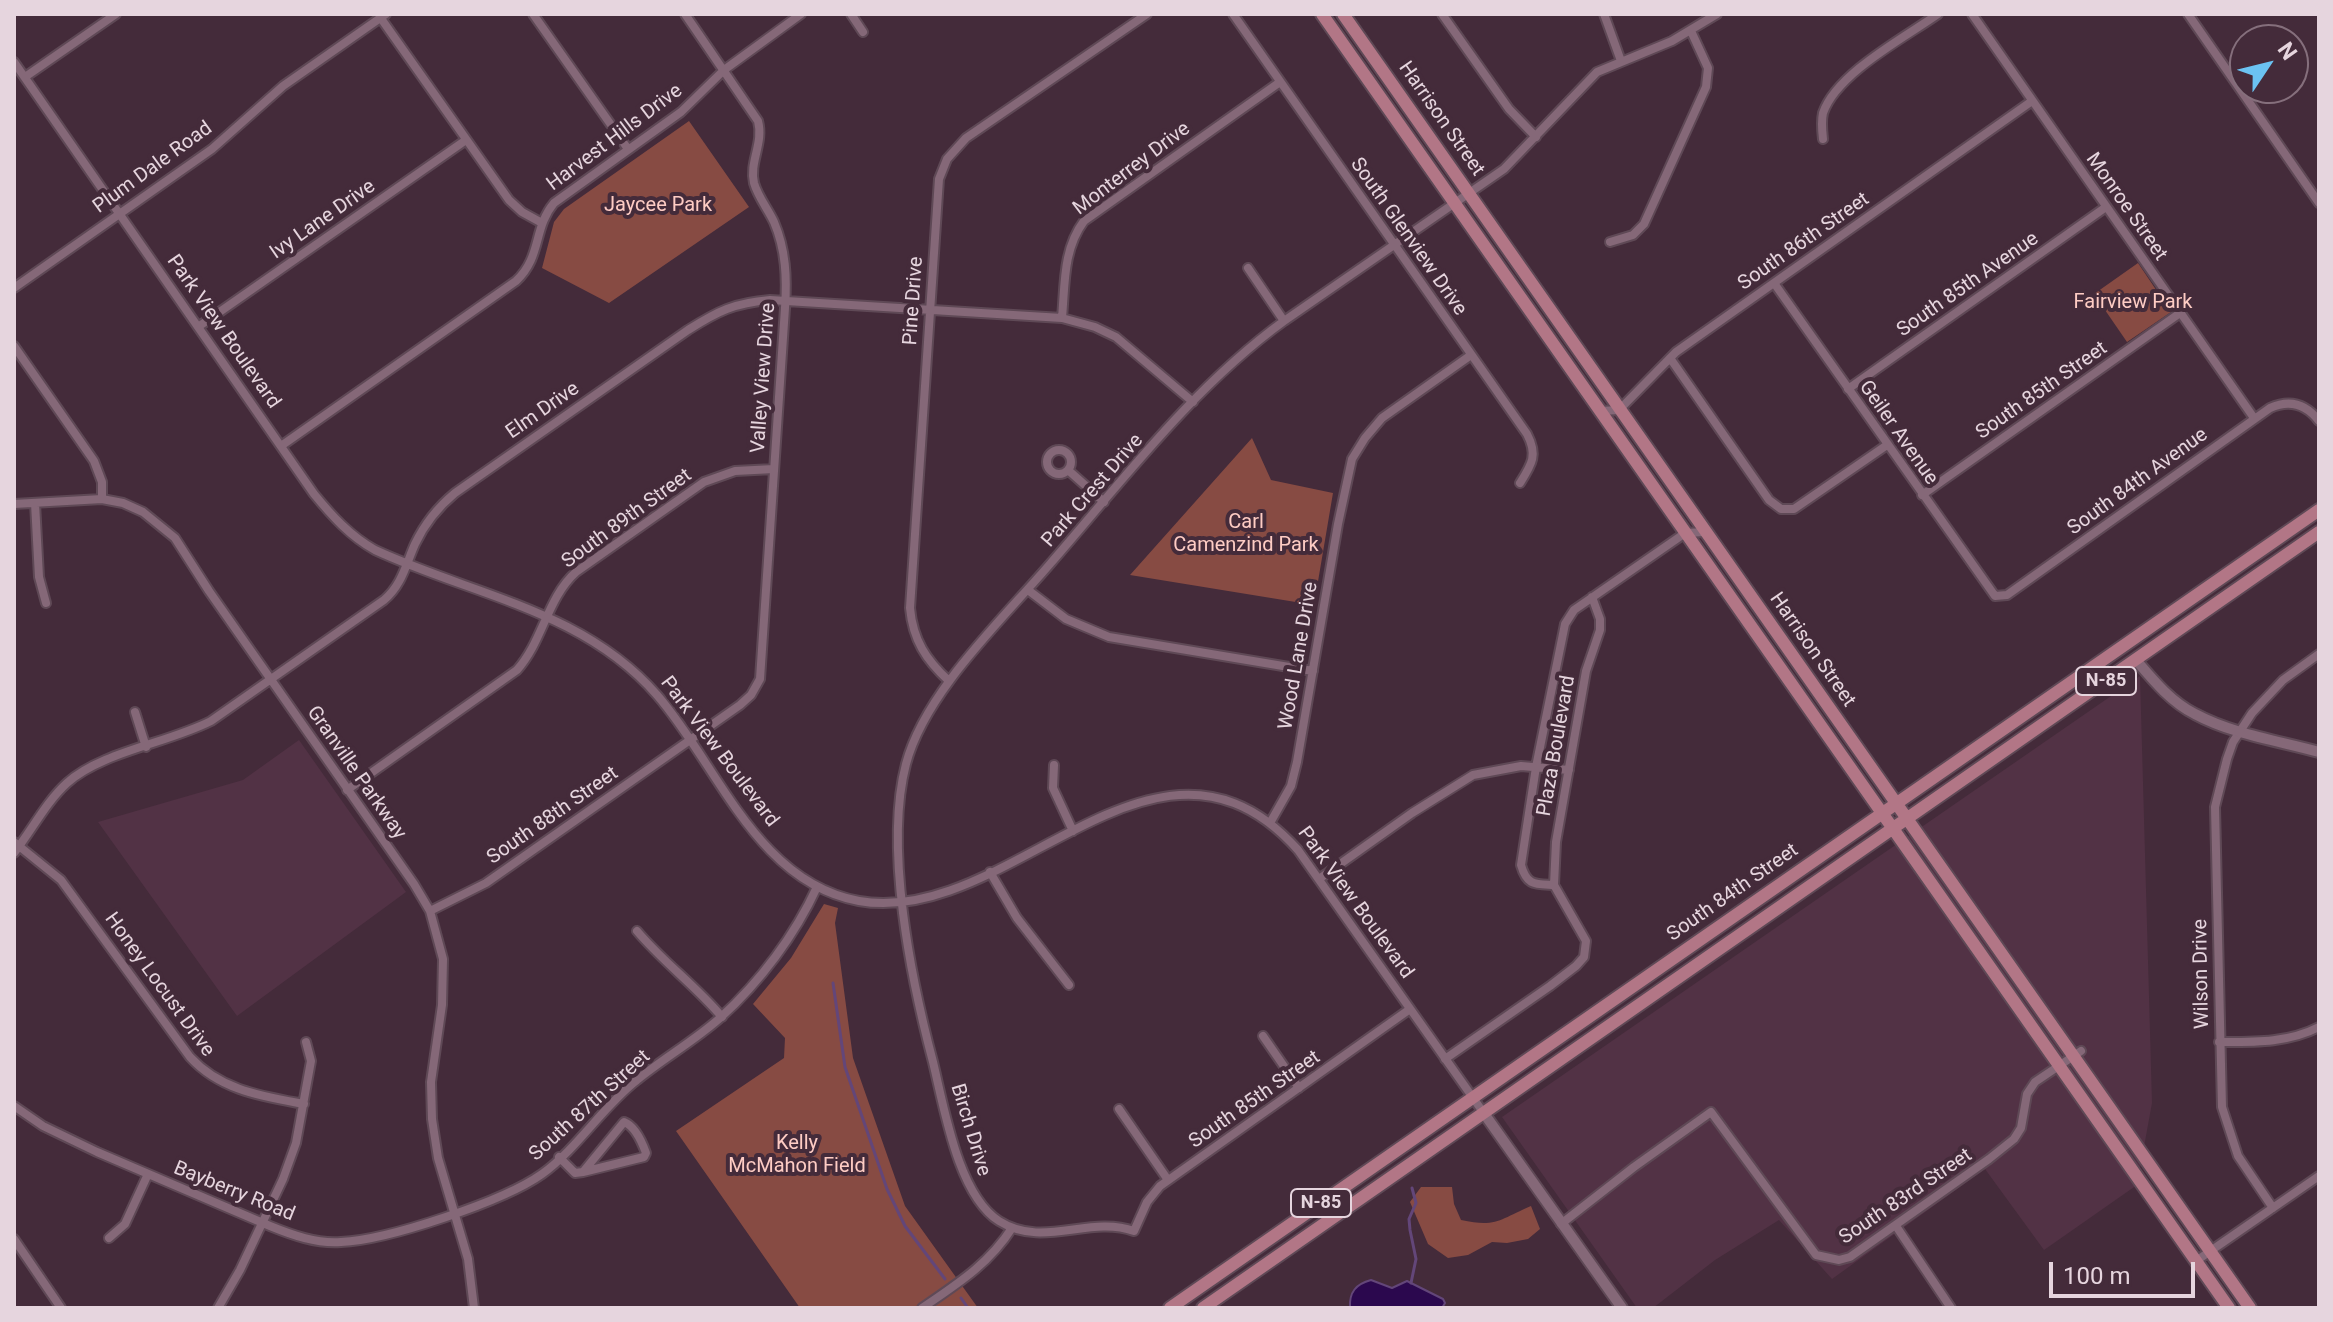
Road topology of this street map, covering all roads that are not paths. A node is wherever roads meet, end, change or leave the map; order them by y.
1 (116, 14) edge
2 (533, 14) edge
3 (685, 14) edge
4 (801, 14) edge
5 (851, 14) edge
6 (1147, 14) edge
7 (1233, 14) edge
8 (1322, 14) edge
9 (1343, 14) edge
10 (1442, 14) edge
11 (1604, 14) edge
12 (1717, 14) edge
13 (1938, 14) edge
14 (1972, 14) edge
15 (2188, 14) edge
16 (383, 16) edge
17 (1691, 31) junction
18 (863, 32) dead end
19 (1621, 61) junction
20 (14, 62) edge
21 (724, 70) junction
22 (25, 77) junction
23 (1280, 82) junction
24 (2032, 101) junction
25 (1536, 137) junction
26 (1823, 139) dead end
27 (466, 140) junction
28 (628, 149) junction
29 (1462, 199) junction
30 (2319, 203) edge
31 (2106, 207) junction
32 (120, 213) junction
33 (542, 223) junction
34 (1610, 242) dead end
35 (1395, 246) junction
36 (1248, 268) dead end
37 (1774, 283) junction
38 (14, 288) edge
39 (786, 301) junction
40 (929, 309) junction
41 (2180, 313) junction
42 (1062, 318) junction
43 (1284, 321) junction
44 (198, 327) junction
45 (14, 346) edge
46 (1471, 355) junction
47 (1670, 358) junction
48 (1848, 389) junction
49 (1193, 402) junction
50 (1619, 410) junction
51 (1600, 411) junction
52 (2254, 418) junction
53 (2319, 421) edge
54 (1887, 445) junction
55 (281, 446) junction
56 (774, 469) junction
57 (1068, 470) dead end
58 (1520, 483) dead end
59 (1922, 495) junction
60 (102, 499) junction
61 (1104, 502) junction
62 (35, 503) junction
63 (14, 504) edge
64 (2319, 510) edge
65 (1705, 532) junction
66 (2319, 532) edge
67 (1685, 533) junction
68 (408, 564) junction
69 (2214, 583) junction
70 (1028, 590) junction
71 (1592, 597) junction
72 (2000, 597) joint
73 (46, 603) dead end
74 (547, 617) junction
75 (2319, 654) edge
76 (2136, 660) junction
77 (1313, 671) junction
78 (271, 679) junction
79 (949, 681) junction
80 (135, 712) dead end
81 (2241, 730) junction
82 (690, 740) junction
83 (146, 747) junction
84 (2319, 752) edge
85 (1054, 765) dead end
86 (1536, 767) junction
87 (1569, 770) junction
88 (347, 790) junction
89 (1896, 805) junction
90 (1882, 814) junction
91 (1906, 820) junction
92 (1270, 823) junction
93 (1893, 830) junction
94 (1073, 831) junction
95 (16, 847) edge
96 (990, 872) junction
97 (1319, 879) junction
98 (1554, 885) junction
99 (817, 887) junction
100 (903, 902) junction
101 (430, 911) junction
102 (637, 931) dead end
103 (1069, 985) dead end
104 (1410, 1009) junction
105 (722, 1017) junction
106 (2319, 1027) edge
107 (1263, 1036) dead end
108 (306, 1042) dead end
109 (2219, 1042) junction
110 (2077, 1054) junction
111 (1445, 1059) junction
112 (2060, 1067) junction
113 (1299, 1088) junction
114 (1473, 1098) junction
115 (304, 1104) junction
116 (14, 1106) edge
117 (1119, 1109) dead end
118 (1483, 1112) junction
119 (559, 1157) junction
120 (583, 1172) junction
121 (148, 1174) junction
122 (2319, 1176) edge
123 (1168, 1180) junction
124 (2273, 1208) junction
125 (454, 1213) junction
126 (262, 1223) junction
127 (1561, 1224) junction
128 (1896, 1226) junction
129 (1012, 1228) junction
130 (109, 1238) dead end
131 (14, 1239) edge
132 (2210, 1251) junction
133 (2196, 1261) junction
134 (61, 1308) edge
135 (218, 1308) edge
136 (474, 1308) edge
137 (922, 1308) edge
138 (1170, 1308) edge
139 (1203, 1308) edge
140 (1622, 1308) edge
141 (1951, 1308) edge
142 (2229, 1308) edge
143 (2250, 1308) edge

1 - 22 street
2 - 28 street
3 - 21 street, Valley View Drive
4 - 21 street, Harvest Hills Drive
5 - 18 street
6 - 40 street, Pine Drive
7 - 23 street, South Glenview Drive
8 - 29 main road, Harrison Street
9 - 29 main road, Harrison Street
10 - 25 street
11 - 19 street
12 - 17 street
13 - 26 street
14 - 24 street, Monroe Street
15 - 30 street
16 - 27 street
16 - 32 street, Plum Dale Road
17 - 19 street
17 - 34 street
19 - 25 street
20 - 22 street, Park View Boulevard
21 - 28 street, Harvest Hills Drive
21 - 39 street, Valley View Drive
22 - 32 street, Park View Boulevard
23 - 35 street, South Glenview Drive
23 - 42 street, Monterrey Drive
24 - 31 street, Monroe Street
24 - 37 street, South 86th Street
25 - 29 street
27 - 33 street
27 - 44 street, Ivy Lane Drive
28 - 33 street, Harvest Hills Drive
29 - 35 street, Park Crest Drive
29 - 50 main road, Harrison Street
29 - 51 main road, Harrison Street
31 - 41 street, Monroe Street
31 - 48 street, South 85th Avenue
32 - 38 street, Plum Dale Road
32 - 44 street, Park View Boulevard
33 - 55 street, Harvest Hills Drive
35 - 43 street, Park Crest Drive
35 - 46 street, South Glenview Drive
36 - 43 street
37 - 47 street, South 86th Street
37 - 48 street, Geiler Avenue
39 - 40 street, Elm Drive
39 - 56 street, Valley View Drive
39 - 68 street, Elm Drive
40 - 42 street, Elm Drive
40 - 79 street, Pine Drive
41 - 52 street, Monroe Street
41 - 59 street, South 85th Street
42 - 49 street, Elm Drive
43 - 49 street, Park Crest Drive
44 - 55 street, Park View Boulevard
45 - 60 street
46 - 58 street, South Glenview Drive
46 - 77 street, Wood Lane Drive
47 - 50 street, South 86th Street
47 - 54 street
48 - 54 street, Geiler Avenue
49 - 61 street, Park Crest Drive
50 - 51 street
50 - 65 main road, Harrison Street
51 - 67 main road, Harrison Street
52 - 53 street, South 84th Avenue
52 - 72 street, South 84th Avenue
54 - 59 street, Geiler Avenue
55 - 68 street, Park View Boulevard
56 - 74 street, South 89th Street
56 - 82 street, Valley View Drive
57 - 61 street
59 - 72 street, Geiler Avenue
60 - 62 street
60 - 78 street, Granville Parkway
61 - 70 street, Park Crest Drive
62 - 63 street
62 - 73 street
64 - 69 main road, South 84th Street / N-85
65 - 67 street
65 - 89 main road, Harrison Street
66 - 76 main road, South 84th Street / N-85
67 - 71 street
67 - 90 main road, Harrison Street
68 - 74 street, Park View Boulevard
68 - 78 street, Elm Drive
69 - 76 main road
69 - 89 main road, South 84th Street / N-85
70 - 77 street
70 - 79 street, Park Crest Drive
71 - 86 street
71 - 87 street, Plaza Boulevard
74 - 82 street, Park View Boulevard
74 - 88 street, South 89th Street
75 - 81 street, Wilson Drive
76 - 81 street
76 - 91 main road, South 84th Street / N-85
77 - 92 street, Wood Lane Drive
78 - 83 street, Elm Drive
78 - 88 street, Granville Parkway
79 - 100 street, Park Crest Drive
80 - 83 street
81 - 84 street
81 - 109 street, Wilson Drive
82 - 99 street, Park View Boulevard
82 - 101 street, South 88th Street
83 - 95 street, Elm Drive
85 - 94 street
86 - 87 street
86 - 97 street
86 - 98 street
87 - 98 street, Plaza Boulevard
88 - 101 street, Granville Parkway
89 - 90 main road, South 84th Street / N-85
89 - 91 main road, Harrison Street
90 - 93 main road, Harrison Street
90 - 114 main road, South 84th Street / N-85
91 - 93 main road, South 84th Street / N-85
91 - 110 main road, Harrison Street
92 - 94 street, Park View Boulevard
92 - 97 street, Park View Boulevard
93 - 112 main road, Harrison Street
93 - 118 main road, South 84th Street / N-85
94 - 96 street, Park View Boulevard
95 - 115 street, Honey Locust Drive
96 - 100 street, Park View Boulevard
96 - 103 street
97 - 104 street, Park View Boulevard
98 - 111 street
99 - 100 street, Park View Boulevard
99 - 105 street, South 87th Street
100 - 129 street, Birch Drive
101 - 125 street, Granville Parkway
102 - 105 street
104 - 111 street, Park View Boulevard
104 - 113 street, South 85th Street
105 - 119 street, South 87th Street
106 - 109 street
107 - 113 street
108 - 115 street
109 - 124 street, Wilson Drive
110 - 112 street, South 83rd Street
110 - 132 main road, Harrison Street
111 - 114 street, Park View Boulevard
112 - 128 street, South 83rd Street
112 - 133 main road, Harrison Street
113 - 123 street, South 85th Street
114 - 118 street, Park View Boulevard
114 - 138 main road, South 84th Street / N-85
115 - 126 street
116 - 121 street, Bayberry Road
117 - 123 street
118 - 127 street, Park View Boulevard
118 - 139 main road, South 84th Street / N-85
119 - 120 street
119 - 125 street, South 87th Street
120 - 120 street
121 - 126 street, Bayberry Road
121 - 130 street
122 - 124 street
123 - 129 street, South 85th Street
124 - 132 street
125 - 126 street, Bayberry Road
125 - 136 street, Granville Parkway
126 - 135 street
127 - 128 street, South 83rd Street
127 - 140 street, Park View Boulevard
128 - 141 street
129 - 137 street
131 - 134 street
132 - 133 street
132 - 143 main road, Harrison Street
133 - 142 main road, Harrison Street

